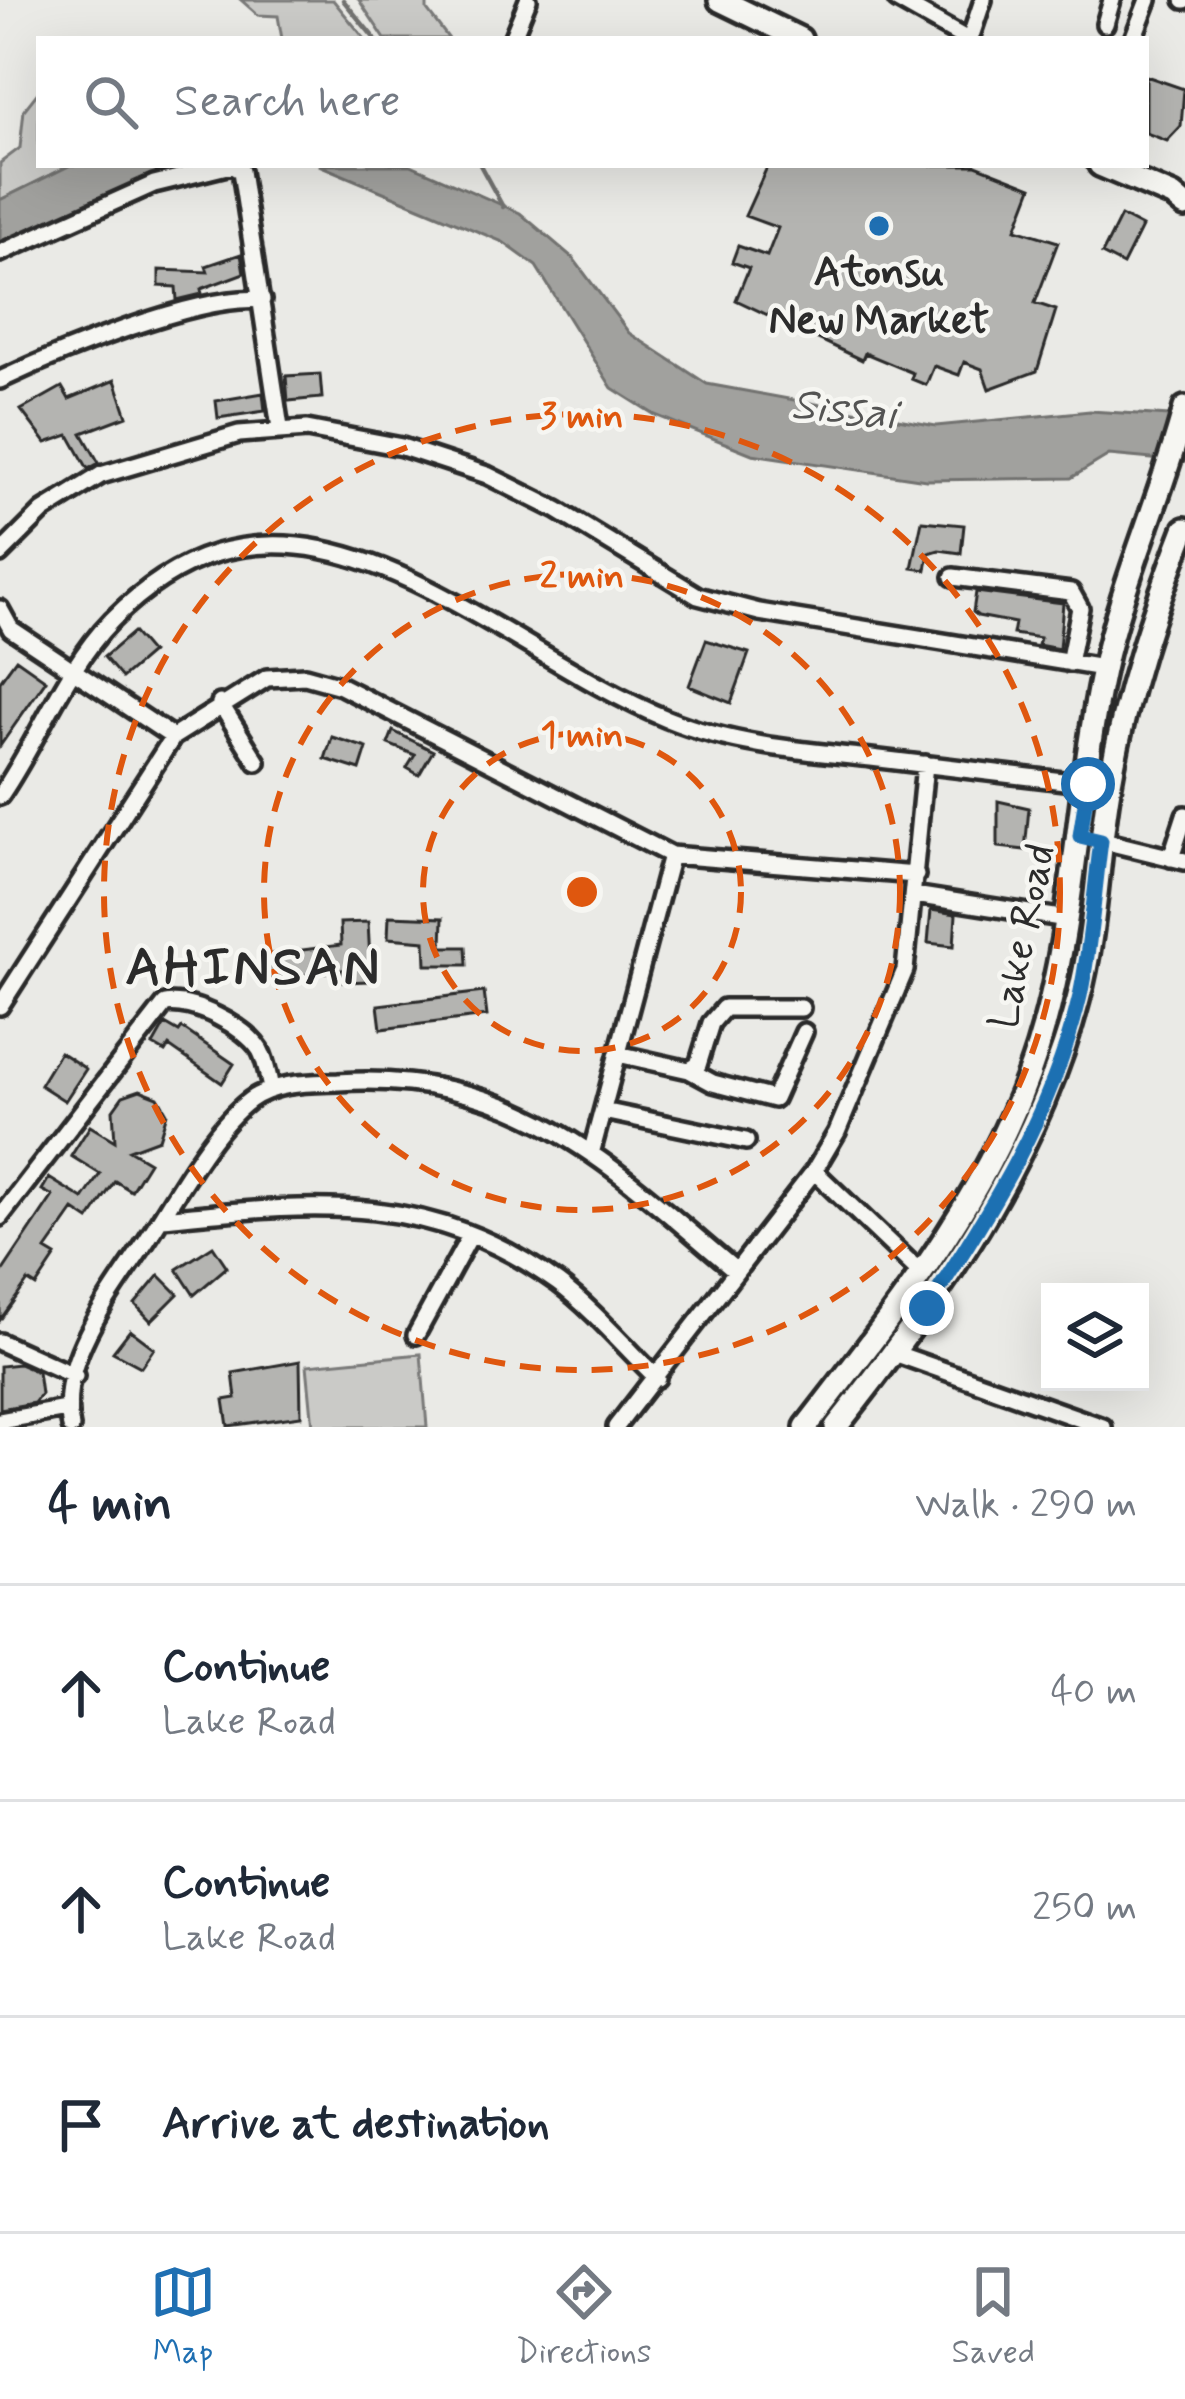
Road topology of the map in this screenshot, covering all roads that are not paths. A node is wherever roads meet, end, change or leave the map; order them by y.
1 (528, 0) edge
2 (720, 0) edge
3 (982, 0) edge
4 (1112, 0) edge
5 (1148, 0) edge
6 (903, 1) edge
7 (757, 8) edge
8 (1105, 24) dead end
9 (513, 36) edge
10 (796, 36) edge
11 (963, 36) edge
12 (969, 36) edge
13 (1134, 36) edge
14 (219, 168) edge
15 (234, 168) edge
16 (1107, 168) edge
17 (1182, 200) edge
18 (0, 253) edge
19 (262, 300) junction
20 (0, 380) edge
21 (1185, 408) edge
22 (280, 428) junction
23 (1185, 529) edge
24 (0, 554) edge
25 (953, 577) dead end
26 (0, 609) edge
27 (6, 628) edge
28 (1069, 663) junction
29 (1103, 668) junction
30 (78, 669) junction
31 (220, 704) junction
32 (173, 737) junction
33 (257, 762) dead end
34 (925, 764) junction
35 (1088, 784) junction
36 (0, 796) edge
37 (1185, 815) edge
38 (1091, 838) junction
39 (671, 855) junction
40 (1178, 860) edge
41 (916, 875) junction
42 (914, 895) junction
43 (1067, 919) junction
44 (0, 1006) edge
45 (801, 1008) dead end
46 (804, 1032) dead end
47 (618, 1054) junction
48 (689, 1070) junction
49 (271, 1088) junction
50 (603, 1111) junction
51 (746, 1141) dead end
52 (592, 1150) junction
53 (814, 1171) junction
54 (0, 1217) edge
55 (162, 1218) junction
56 (470, 1236) junction
57 (735, 1270) junction
58 (922, 1274) junction
59 (416, 1335) dead end
60 (0, 1342) edge
61 (894, 1353) junction
62 (75, 1376) junction
63 (657, 1378) junction
64 (66, 1408) junction
65 (0, 1421) edge
66 (71, 1427) edge
67 (616, 1427) edge
68 (806, 1427) edge
69 (836, 1427) edge
70 (1103, 1427) edge

1 - 9 street
2 - 7 main road
3 - 12 street
4 - 8 street
5 - 13 street
6 - 11 street
7 - 10 main road
14 - 18 street
15 - 19 street
16 - 17 main road
19 - 20 street
19 - 22 street
21 - 29 main road, Lake Road
22 - 24 street
22 - 28 street
23 - 38 main road, Lake Road
25 - 28 street
26 - 27 street
27 - 30 street
28 - 29 street
29 - 35 main road, Lake Road
30 - 32 street
30 - 34 street
30 - 36 street
31 - 32 street
31 - 33 street
31 - 39 street
32 - 44 street
34 - 35 street
34 - 41 street
35 - 38 main road, Lake Road
37 - 40 street
38 - 40 street
38 - 43 main road, Lake Road
38 - 61 main road, Lake Road
39 - 41 street
39 - 47 street
41 - 42 street
42 - 43 street
42 - 53 street
43 - 58 main road, Lake Road
45 - 48 street
46 - 48 street
47 - 48 street
47 - 50 street
49 - 52 street
49 - 54 street
49 - 55 street
50 - 51 street
50 - 52 street
52 - 57 street
53 - 57 street
53 - 58 street
55 - 56 street
55 - 62 street
56 - 59 street
56 - 63 street
57 - 63 street
58 - 68 main road, Lake Road
60 - 62 street
61 - 69 main road, Lake Road
61 - 70 street
62 - 64 street
63 - 67 street
64 - 65 street
64 - 66 street

